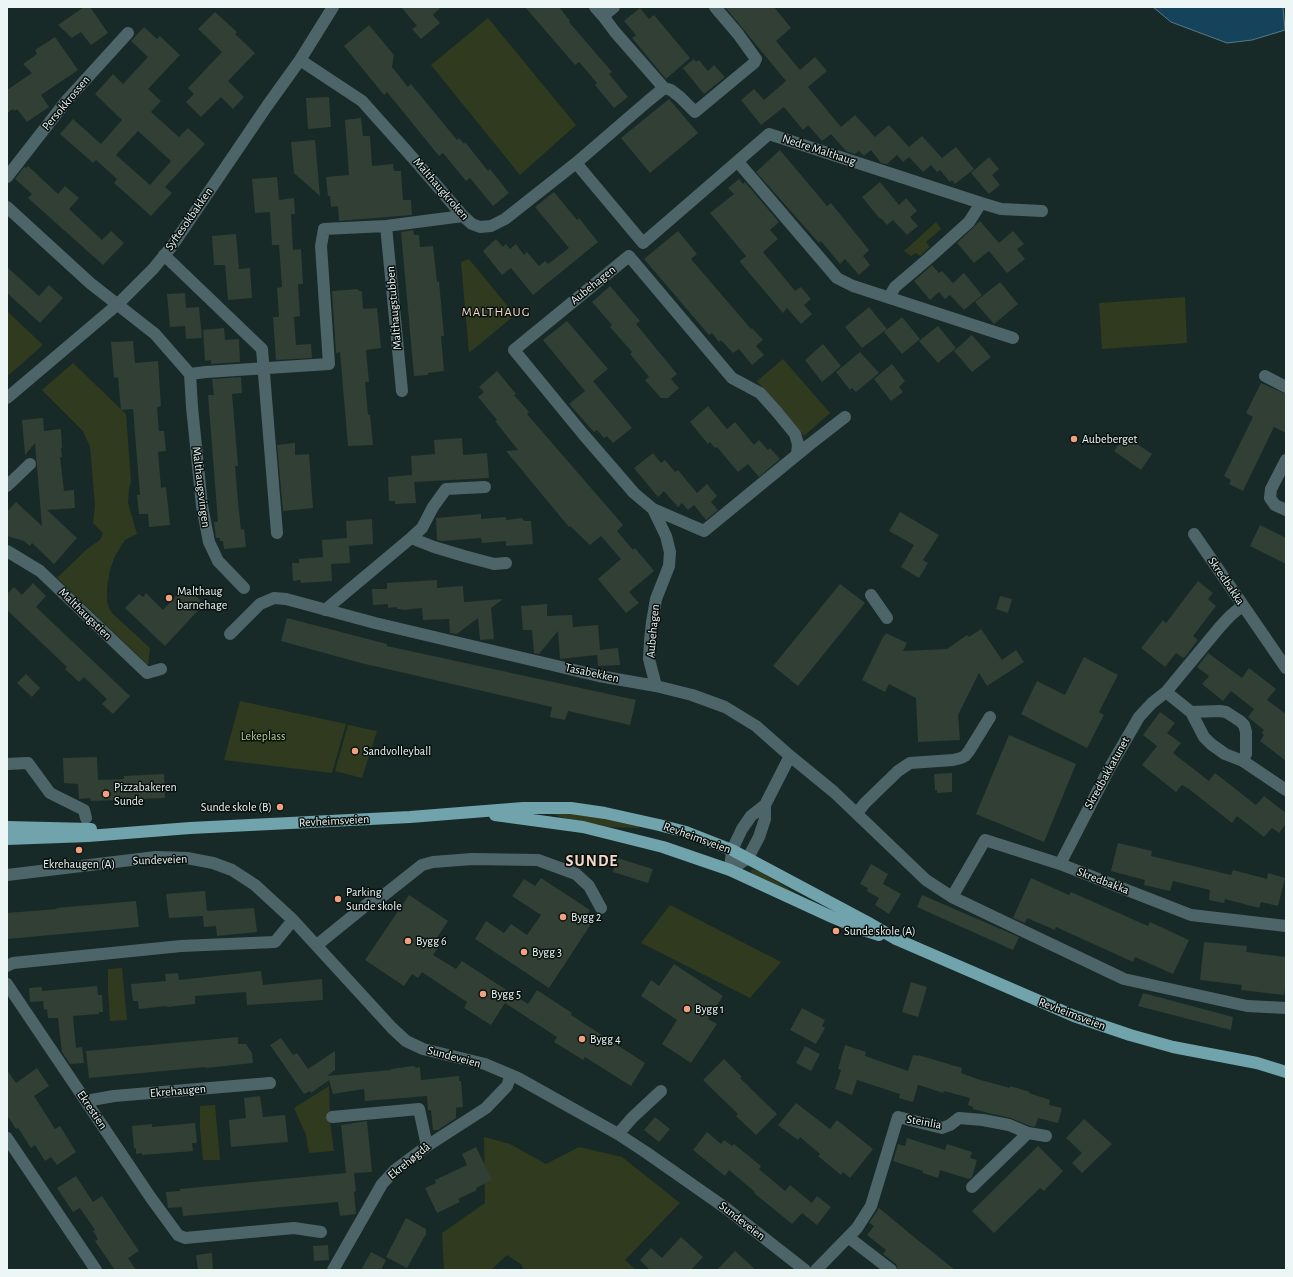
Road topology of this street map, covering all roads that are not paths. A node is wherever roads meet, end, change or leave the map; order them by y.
1 (333, 7) edge
2 (595, 7) edge
3 (614, 7) edge
4 (715, 7) edge
5 (603, 16) junction
6 (128, 33) dead end
7 (300, 60) junction
8 (664, 88) junction
9 (738, 162) junction
10 (576, 163) junction
11 (7, 177) edge
12 (981, 204) junction
13 (7, 207) edge
14 (1042, 211) dead end
15 (463, 216) junction
16 (386, 226) junction
17 (164, 256) junction
18 (889, 297) junction
19 (118, 304) junction
20 (1013, 338) dead end
21 (264, 369) junction
22 (190, 374) junction
23 (1265, 376) dead end
24 (1286, 387) edge
25 (402, 391) dead end
26 (7, 398) edge
27 (845, 417) dead end
28 (797, 454) junction
29 (1286, 460) edge
30 (30, 464) dead end
31 (7, 486) edge
32 (485, 487) dead end
33 (653, 509) junction
34 (1286, 510) edge
35 (277, 533) dead end
36 (1194, 534) dead end
37 (411, 538) junction
38 (7, 551) edge
39 (506, 563) dead end
40 (244, 588) dead end
41 (871, 595) dead end
42 (1242, 606) junction
43 (325, 610) junction
44 (887, 618) dead end
45 (230, 634) dead end
46 (1286, 668) edge
47 (161, 669) dead end
48 (656, 686) junction
49 (1166, 692) junction
50 (1192, 712) junction
51 (990, 717) dead end
52 (790, 756) junction
53 (1243, 761) junction
54 (7, 764) edge
55 (1286, 790) edge
56 (765, 805) junction
57 (478, 812) junction
58 (857, 813) junction
59 (86, 818) dead end
60 (7, 827) edge
61 (190, 828) junction
62 (7, 839) edge
63 (732, 850) junction
64 (748, 858) junction
65 (1060, 864) junction
66 (730, 870) junction
67 (7, 875) edge
68 (952, 897) junction
69 (601, 908) dead end
70 (293, 920) junction
71 (1286, 926) edge
72 (896, 939) junction
73 (317, 945) junction
74 (7, 966) edge
75 (7, 984) edge
76 (1286, 1008) edge
77 (1256, 1063) junction
78 (1286, 1063) edge
79 (1286, 1072) edge
80 (511, 1075) junction
81 (270, 1083) dead end
82 (661, 1092) dead end
83 (86, 1100) junction
84 (332, 1117) dead end
85 (1028, 1133) junction
86 (618, 1134) junction
87 (1046, 1136) dead end
88 (7, 1138) edge
89 (427, 1146) junction
90 (972, 1187) dead end
91 (321, 1232) dead end
92 (848, 1237) junction
93 (96, 1270) edge
94 (333, 1270) edge
95 (805, 1270) edge
96 (816, 1270) edge
97 (891, 1270) edge

1 - 7 street, Syftesokbakken
2 - 5 street
3 - 5 street
4 - 8 street
5 - 8 street
6 - 11 street, Persokkrossen
7 - 15 street, Malthaugkroken
7 - 17 street, Syftesokbakken
8 - 10 street, Malthaugkroken
9 - 10 street
9 - 12 street, Nedre Malthaug
9 - 18 street
10 - 15 street, Malthaugkroken
12 - 14 street
12 - 18 street
13 - 19 street
15 - 16 street
16 - 21 street
16 - 25 street, Malthaugstubben
17 - 19 street, Syftesokbakken
17 - 21 street
18 - 20 street
19 - 22 street
19 - 26 street, Syftesokbakken
21 - 22 street
21 - 35 street
22 - 40 street, Malthaugsvingen
23 - 24 street
27 - 28 street, Aubehagen
28 - 33 street, Aubehagen
28 - 33 street, Aubehagen
29 - 34 street
30 - 31 street
32 - 37 street
33 - 48 street, Aubehagen
36 - 42 street, Skredbakka
37 - 39 street
37 - 43 street
38 - 47 street, Malthaugstien
41 - 44 street
42 - 46 street, Skredbakka
42 - 49 street, Skredbakkatunet
43 - 45 street, Tasabekken
43 - 48 street, Tasabekken
48 - 52 street, Tasabekken
49 - 50 street
49 - 65 street, Skredbakkatunet
50 - 53 street
50 - 53 street
51 - 58 street
52 - 56 street
52 - 58 street
53 - 55 street
54 - 59 street
56 - 63 street
56 - 64 street
57 - 61 main road, Revheimsveien
57 - 63 main road, Revheimsveien
57 - 66 main road, Revheimsveien
58 - 68 street
60 - 61 main road, Revheimsveien
61 - 62 main road, Revheimsveien
63 - 64 main road, Revheimsveien
63 - 66 street
64 - 66 street
64 - 72 main road, Revheimsveien
65 - 68 street, Skredbakka
65 - 71 street, Skredbakka
66 - 72 main road, Revheimsveien
67 - 70 street, Sundeveien
68 - 76 street
69 - 73 street
70 - 73 street, Sundeveien
70 - 74 street
72 - 77 main road, Revheimsveien
73 - 80 street, Sundeveien
75 - 83 street, Ekrestien
77 - 78 main road, Revheimsveien
77 - 79 main road, Revheimsveien
80 - 86 street, Sundeveien
80 - 89 street, Ekrehøgdå
81 - 83 street, Ekrehaugen
82 - 86 street
83 - 91 street, Ekrestien
84 - 89 street
85 - 87 street, Steinlia
85 - 90 street
85 - 92 street, Steinlia
86 - 95 street, Sundeveien
88 - 93 street
89 - 94 street, Ekrehøgdå
92 - 96 street, Steinlia
92 - 97 street

